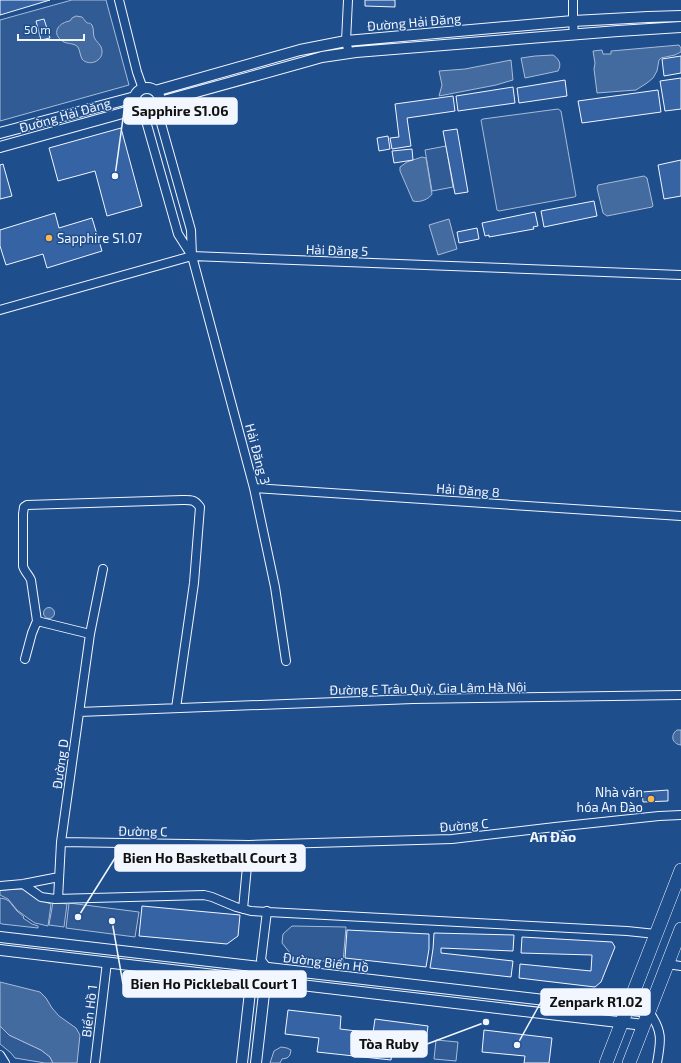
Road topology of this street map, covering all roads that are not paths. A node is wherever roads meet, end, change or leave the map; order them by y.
1 (119, 0) edge
2 (348, 0) edge
3 (573, 0) edge
4 (681, 16) edge
5 (572, 21) junction
6 (681, 27) edge
7 (574, 34) junction
8 (346, 40) junction
9 (349, 53) junction
10 (143, 89) junction
11 (155, 91) junction
12 (135, 97) junction
13 (159, 106) junction
14 (140, 112) junction
15 (0, 133) edge
16 (0, 147) edge
17 (192, 256) junction
18 (681, 275) edge
19 (0, 310) edge
20 (254, 488) junction
21 (681, 516) edge
22 (103, 568) dead end
23 (37, 622) junction
24 (90, 634) junction
25 (25, 659) dead end
26 (286, 661) dead end
27 (681, 695) edge
28 (176, 708) junction
29 (79, 712) junction
30 (681, 815) edge
31 (61, 842) junction
32 (249, 845) junction
33 (681, 870) edge
34 (59, 877) junction
35 (23, 884) junction
36 (0, 886) edge
37 (58, 899) junction
38 (243, 909) junction
39 (266, 911) junction
40 (681, 929) edge
41 (656, 934) junction
42 (0, 937) edge
43 (0, 950) edge
44 (107, 962) junction
45 (260, 964) junction
46 (667, 964) junction
47 (681, 966) edge
48 (252, 979) junction
49 (265, 981) junction
50 (627, 1010) junction
51 (650, 1020) junction
52 (622, 1022) junction
53 (0, 1055) edge
54 (5, 1063) edge
55 (96, 1063) edge
56 (242, 1063) edge
57 (256, 1063) edge
58 (606, 1063) edge
59 (629, 1063) edge
60 (657, 1063) edge

1 - 10 street
2 - 8 street
3 - 5 street
4 - 5 street, Đường Hải Đăng
5 - 7 street
5 - 8 street, Đường Hải Đăng
6 - 7 street, Đường Hải Đăng
7 - 9 street, Đường Hải Đăng
8 - 9 street
8 - 11 street, Đường Hải Đăng
9 - 13 street, Đường Hải Đăng
10 - 11 street
10 - 12 street
11 - 13 street
12 - 14 street
12 - 15 street, Đường Hải Đăng
13 - 14 street
13 - 17 street, Hải Đăng 3
14 - 16 street, Đường Hải Đăng
14 - 17 street, Hải Đăng 3
17 - 18 street, Hải Đăng 5
17 - 19 street, Hải Đăng 5
17 - 20 street, Hải Đăng 3
20 - 21 street, Hải Đăng 8
20 - 26 street, Hải Đăng 3
22 - 24 street, Đường D
23 - 24 street
23 - 25 street
23 - 28 street
24 - 29 street, Đường D
27 - 28 street, Đường E Trâu Quỳ, Gia Lâm Hà Nội
28 - 29 street, Đường E Trâu Quỳ, Gia Lâm Hà Nội
29 - 31 street, Đường D
30 - 32 street, Đường C
31 - 32 street, Đường C
31 - 34 street, Đường D
32 - 38 street
33 - 41 main road
34 - 35 street
34 - 37 street, Đường D
35 - 36 street
35 - 37 street
37 - 38 street
38 - 39 street
39 - 41 street
39 - 45 street
40 - 46 main road
41 - 50 main road
42 - 45 street, Đường Biển Hồ
43 - 44 street, Đường Biển Hồ
44 - 48 street, Đường Biển Hồ
44 - 55 street, Biển Hồ 1
45 - 48 street
45 - 49 street
45 - 50 street, Đường Biển Hồ
46 - 47 street
46 - 51 main road
48 - 49 street, Đường Biển Hồ
48 - 56 street
49 - 52 street, Đường Biển Hồ
49 - 57 street
50 - 51 street, Đường Biển Hồ
50 - 52 main road
51 - 52 street, Đường Biển Hồ
51 - 59 main road
51 - 60 street
52 - 58 main road
53 - 54 street

